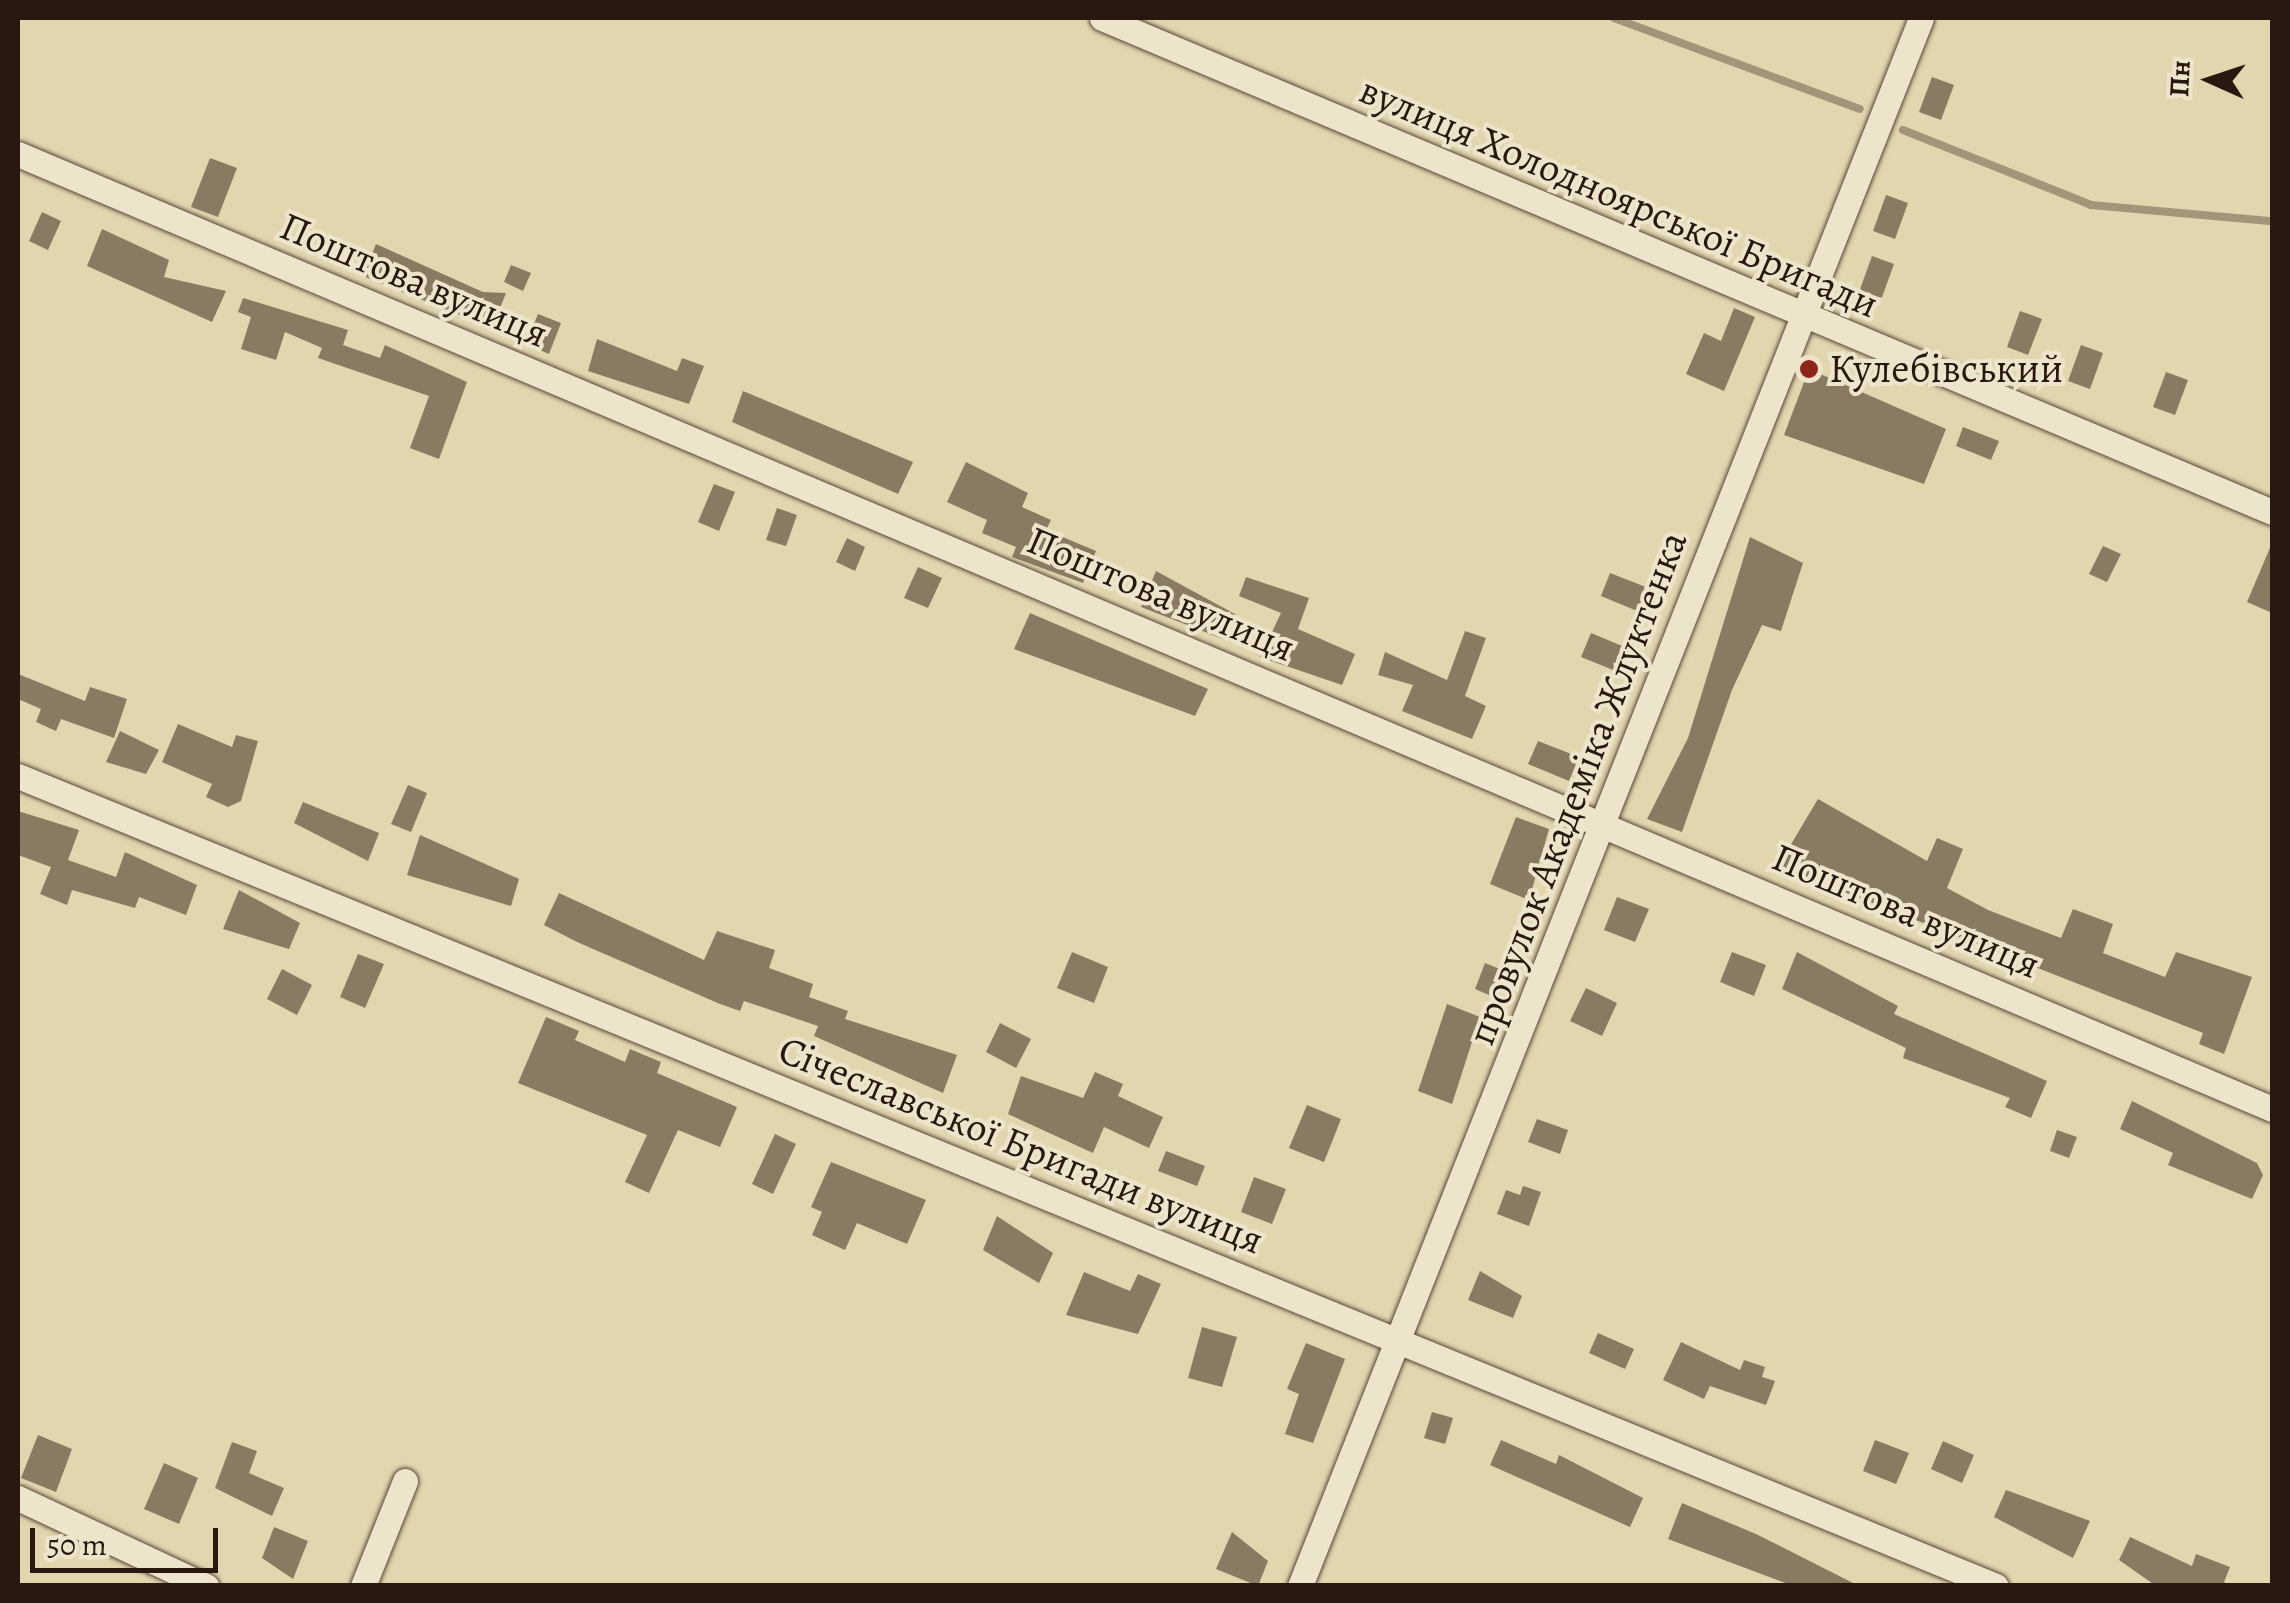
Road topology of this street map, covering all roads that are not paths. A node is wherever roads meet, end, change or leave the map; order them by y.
1 (1102, 18) edge
2 (1921, 18) edge
3 (18, 154) edge
4 (1800, 318) junction
5 (2272, 512) edge
6 (18, 776) edge
7 (1604, 823) junction
8 (2272, 1109) edge
9 (1402, 1339) junction
10 (405, 1481) dead end
11 (18, 1498) edge
12 (206, 1586) edge
13 (363, 1586) edge
14 (1300, 1586) edge
15 (1996, 1586) edge

1 - 4 street, вулиця Холодноярської Бригади
2 - 4 street, провулок Академіка Жлуктенка
3 - 7 street, Поштова вулиця
4 - 5 street, вулиця Холодноярської Бригади
4 - 7 street, провулок Академіка Жлуктенка
6 - 9 street, Січеславської Бригади вулиця
7 - 8 street, Поштова вулиця
7 - 9 street, провулок Академіка Жлуктенка
9 - 14 street, провулок Академіка Жлуктенка
9 - 15 street, Січеславської Бригади вулиця
10 - 13 street
11 - 12 street

